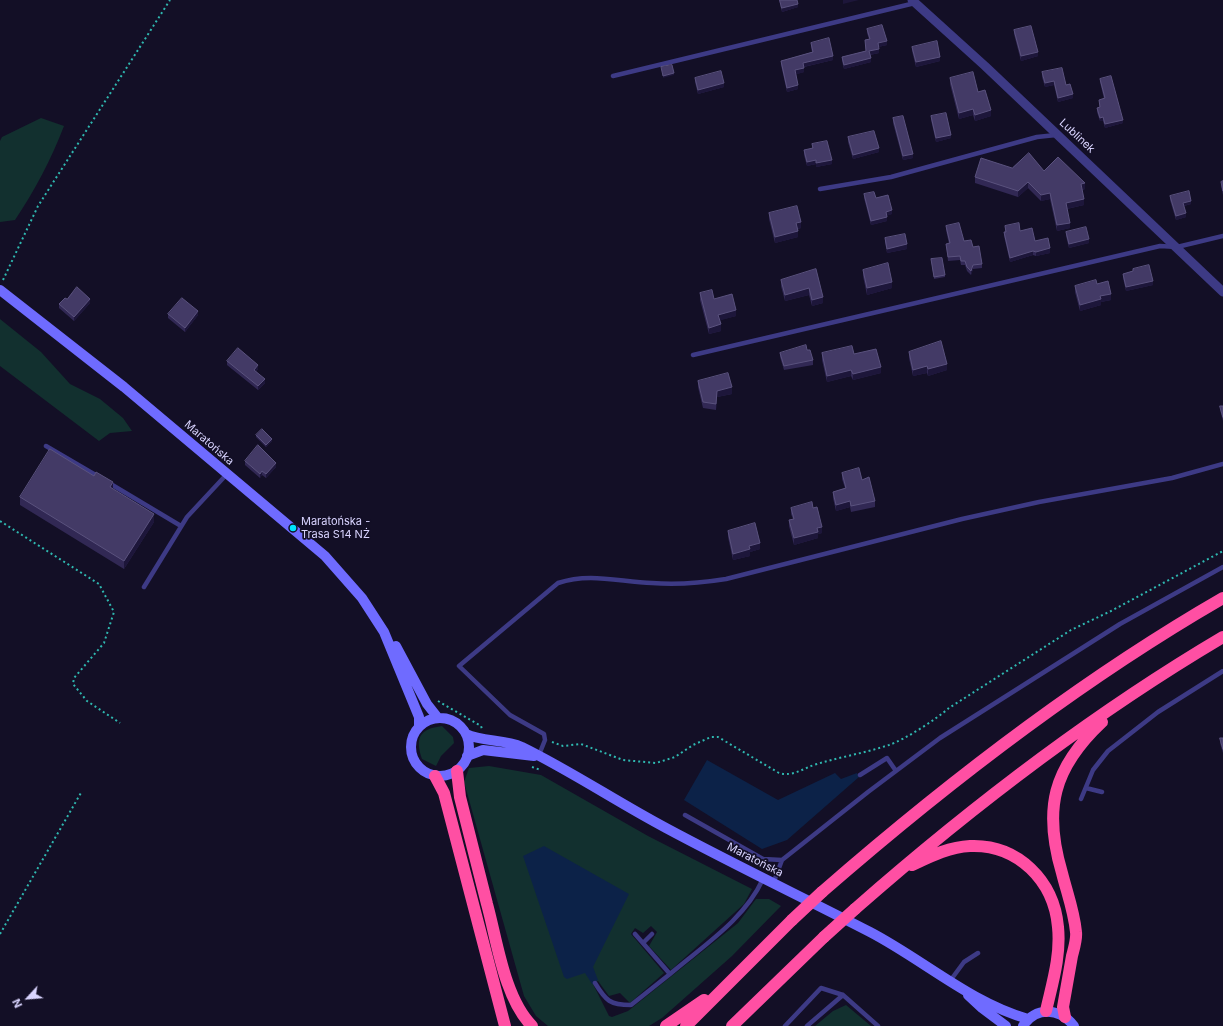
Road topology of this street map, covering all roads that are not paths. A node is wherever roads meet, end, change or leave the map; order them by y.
1 (913, 1) edge
2 (613, 76) dead end
3 (1058, 134) junction
4 (820, 189) dead end
5 (1223, 236) edge
6 (1177, 247) junction
7 (0, 290) edge
8 (1223, 292) edge
9 (693, 355) dead end
10 (46, 446) dead end
11 (1223, 464) edge
12 (227, 474) junction
13 (181, 526) junction
14 (1223, 567) edge
15 (144, 587) dead end
16 (1223, 598) edge
17 (384, 632) junction
18 (1223, 637) edge
19 (1223, 671) edge
20 (1129, 696) junction
21 (438, 718) junction
22 (419, 726) junction
23 (466, 734) junction
24 (467, 756) junction
25 (538, 756) junction
26 (457, 771) junction
27 (896, 771) junction
28 (860, 775) dead end
29 (435, 776) junction
30 (1086, 788) junction
31 (1102, 792) dead end
32 (1081, 799) dead end
33 (685, 815) dead end
34 (782, 860) junction
35 (895, 873) junction
36 (763, 879) junction
37 (773, 884) junction
38 (635, 934) dead end
39 (652, 934) dead end
40 (643, 943) junction
41 (978, 954) dead end
42 (670, 974) junction
43 (950, 981) junction
44 (595, 983) dead end
45 (725, 986) junction
46 (959, 987) junction
47 (843, 995) junction
48 (1046, 1011) junction
49 (1065, 1017) junction
50 (1026, 1022) edge
51 (505, 1026) edge
52 (532, 1026) edge
53 (666, 1026) edge
54 (686, 1026) edge
55 (732, 1026) edge
56 (785, 1026) edge
57 (807, 1026) edge
58 (878, 1026) edge
59 (1006, 1026) edge
60 (1074, 1026) edge

1 - 2 lane
1 - 3 street, Lublinek
3 - 4 lane
3 - 6 street, Lublinek
5 - 6 lane
6 - 8 street, Lublinek
6 - 9 lane
7 - 12 main road, Maratońska
10 - 13 lane
11 - 25 lane
12 - 13 lane
12 - 17 main road, Maratońska
13 - 15 lane
14 - 27 lane
16 - 45 highway, bridge
17 - 21 main road, Maratońska
17 - 22 main road, Maratońska
18 - 20 highway
19 - 30 lane
20 - 35 highway
20 - 49 highway
21 - 22 main road
21 - 23 main road
22 - 29 main road
23 - 24 main road
23 - 25 main road, Maratońska
24 - 25 main road, Maratońska
24 - 26 main road
25 - 36 main road, Maratońska
26 - 29 main road
26 - 52 highway
27 - 28 lane
27 - 34 lane
29 - 51 highway
30 - 31 lane
30 - 32 lane
33 - 34 lane
34 - 37 lane
35 - 48 highway
35 - 55 highway, bridge
36 - 37 main road, Maratońska
36 - 42 lane
37 - 43 main road, Maratońska
38 - 40 lane
39 - 40 lane
40 - 42 lane
41 - 43 lane
42 - 44 lane
43 - 46 main road, Maratońska
45 - 53 highway
45 - 54 highway
46 - 50 main road, Maratońska
46 - 59 main road, Maratońska
47 - 56 lane
47 - 57 lane
47 - 58 lane
48 - 49 main road
48 - 50 main road
49 - 60 main road

